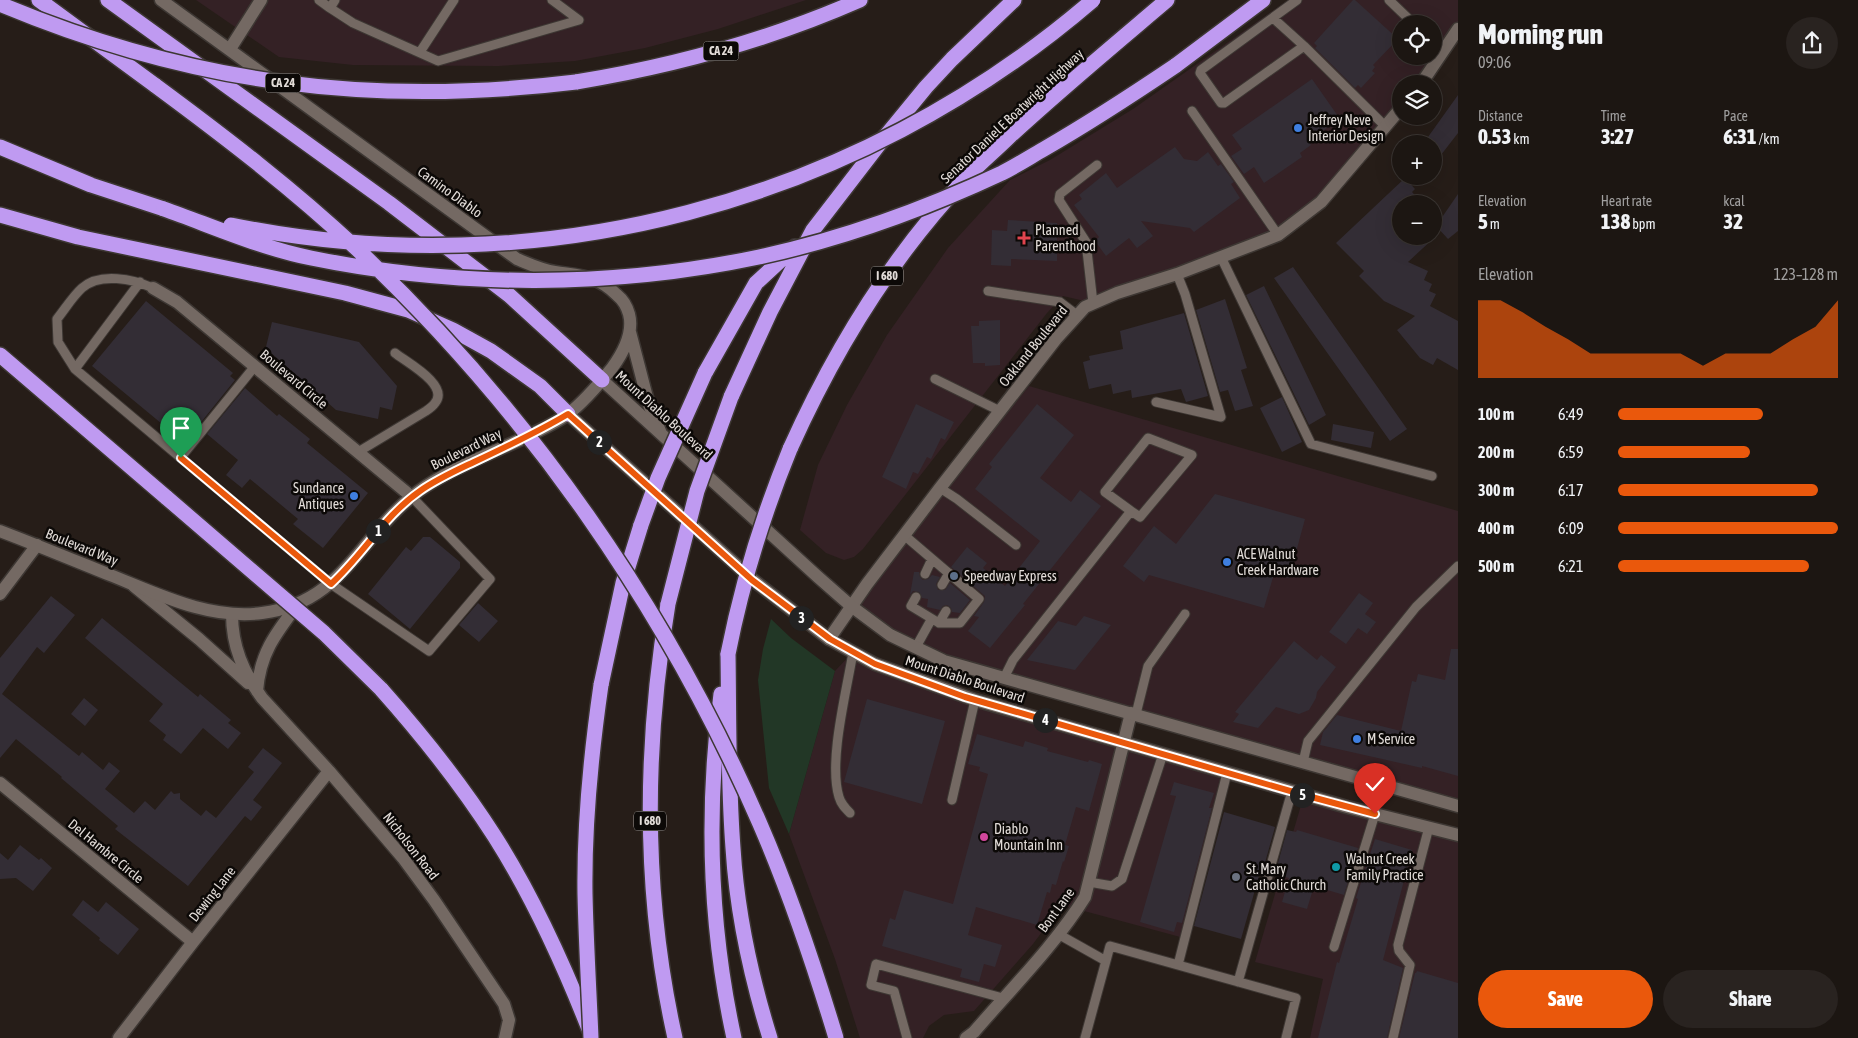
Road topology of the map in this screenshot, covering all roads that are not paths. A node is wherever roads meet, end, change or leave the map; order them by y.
1 (39, 0) edge
2 (108, 0) edge
3 (161, 0) edge
4 (261, 0) edge
5 (319, 0) edge
6 (454, 0) edge
7 (552, 0) edge
8 (860, 0) edge
9 (1014, 0) edge
10 (1093, 0) edge
11 (1167, 0) edge
12 (1264, 0) edge
13 (1297, 0) edge
14 (1388, 0) edge
15 (0, 4) edge
16 (333, 4) edge
17 (1404, 15) edge
18 (1273, 18) junction
19 (1458, 29) edge
20 (1442, 43) edge
21 (1304, 46) junction
22 (230, 49) junction
23 (420, 52) junction
24 (1192, 111) dead end
25 (1392, 119) edge
26 (1386, 127) junction
27 (0, 146) edge
28 (1097, 165) dead end
29 (164, 209) junction
30 (0, 215) edge
31 (813, 230) junction
32 (1278, 235) junction
33 (1221, 257) junction
34 (1176, 274) junction
35 (140, 282) junction
36 (153, 288) joint
37 (988, 291) dead end
38 (1093, 303) junction
39 (1077, 315) junction
40 (630, 332) junction
41 (394, 353) dead end
42 (0, 355) edge
43 (255, 366) junction
44 (74, 368) junction
45 (935, 379) dead end
46 (602, 380) junction
47 (1156, 402) dead end
48 (1000, 412) junction
49 (568, 414) junction
50 (660, 431) junction
51 (358, 452) junction
52 (181, 458) junction
53 (1432, 476) dead end
54 (940, 488) junction
55 (412, 496) junction
56 (1131, 511) junction
57 (0, 531) edge
58 (904, 535) junction
59 (37, 545) junction
60 (1016, 545) dead end
61 (932, 559) junction
62 (1458, 566) edge
63 (925, 574) dead end
64 (949, 574) junction
65 (130, 583) junction
66 (331, 584) junction
67 (942, 584) dead end
68 (962, 585) junction
69 (0, 594) edge
70 (957, 594) dead end
71 (916, 597) dead end
72 (298, 604) junction
73 (851, 606) junction
74 (946, 611) dead end
75 (232, 614) junction
76 (1186, 614) dead end
77 (931, 616) junction
78 (830, 639) junction
79 (916, 647) junction
80 (853, 652) junction
81 (728, 654) junction
82 (1004, 678) junction
83 (257, 691) junction
84 (975, 700) junction
85 (1133, 714) junction
86 (1123, 743) junction
87 (1163, 754) junction
88 (1303, 762) junction
89 (329, 770) junction
90 (1227, 773) junction
91 (0, 783) edge
92 (1292, 792) junction
93 (952, 800) dead end
94 (1458, 806) edge
95 (850, 813) dead end
96 (1375, 814) junction
97 (1429, 827) junction
98 (1458, 835) edge
99 (1089, 882) junction
100 (1058, 934) junction
101 (193, 942) junction
102 (1334, 947) dead end
103 (1106, 961) junction
104 (1178, 965) junction
105 (1238, 982) junction
106 (1003, 998) junction
107 (119, 1038) edge
108 (505, 1038) edge
109 (592, 1038) edge
110 (675, 1038) edge
111 (734, 1038) edge
112 (770, 1038) edge
113 (836, 1038) edge
114 (906, 1038) edge
115 (966, 1038) edge
116 (1085, 1038) edge
117 (1286, 1038) edge
118 (1393, 1038) edge

1 - 113 highway, bridge
2 - 46 highway
3 - 22 street, Camino Diablo
4 - 22 street
5 - 16 lane
6 - 23 lane
7 - 23 lane
8 - 15 highway, CA 24, bridge
9 - 31 highway, I 680
10 - 29 highway, bridge
11 - 81 highway, Senator Daniel E Boatwright Highway / I 680, bridge
12 - 29 highway, bridge
13 - 18 lane
14 - 17 lane
16 - 23 lane
18 - 21 lane
18 - 21 lane
19 - 20 street
21 - 26 lane
22 - 40 street, Camino Diablo
24 - 32 lane
25 - 26 street, Oakland Boulevard
26 - 32 street, Oakland Boulevard
27 - 29 highway
28 - 38 lane
30 - 49 highway
31 - 109 highway, bridge
31 - 110 highway, I 680, bridge
32 - 33 street, Oakland Boulevard
33 - 34 street, Oakland Boulevard
33 - 53 lane
34 - 38 street, Oakland Boulevard
34 - 47 lane
35 - 36 lane
35 - 44 lane
35 - 44 lane
36 - 43 street, Boulevard Circle
37 - 39 lane
38 - 39 street, Oakland Boulevard
39 - 48 street, Oakland Boulevard
40 - 46 street
40 - 50 street, Camino Diablo
41 - 51 lane
42 - 109 highway, bridge
43 - 51 street, Boulevard Circle
43 - 52 lane
44 - 52 lane
45 - 48 lane
46 - 49 street
46 - 50 street, Mount Diablo Boulevard
48 - 54 street, Oakland Boulevard
49 - 55 street, Boulevard Way
49 - 78 street, Mount Diablo Boulevard
50 - 73 street, Mount Diablo Boulevard
51 - 55 street, Boulevard Circle
52 - 66 lane
54 - 58 street, Oakland Boulevard
54 - 60 lane
55 - 66 street, Boulevard Way
55 - 66 lane
56 - 56 lane
56 - 82 lane
57 - 59 street, Boulevard Way
58 - 61 lane
58 - 73 street, Oakland Boulevard
59 - 65 street, Boulevard Way
59 - 69 street
61 - 63 lane
61 - 64 lane
62 - 88 lane
64 - 67 lane
64 - 68 lane
65 - 75 street, Boulevard Way
65 - 83 street, Nicholson Road
66 - 72 street, Boulevard Way
68 - 70 lane
68 - 77 lane
71 - 77 lane
72 - 75 street, Boulevard Way
72 - 83 street, Boulevard Way
73 - 78 street, Oakland Boulevard
73 - 79 street, Mount Diablo Boulevard
74 - 77 lane
75 - 83 street, Nicholson Road
76 - 85 lane
77 - 79 lane
78 - 80 street, Mount Diablo Boulevard
79 - 82 street, Mount Diablo Boulevard
80 - 84 street, Mount Diablo Boulevard
80 - 95 lane
81 - 111 highway, Senator Daniel E Boatwright Highway / I 680
81 - 112 highway
82 - 85 street, Mount Diablo Boulevard
83 - 89 street, Nicholson Road
84 - 86 street, Mount Diablo Boulevard
84 - 93 lane
85 - 86 street, Bont Lane
85 - 88 street, Mount Diablo Boulevard
86 - 87 street, Mount Diablo Boulevard
86 - 99 street, Bont Lane
87 - 90 street, Mount Diablo Boulevard
87 - 99 lane
88 - 94 street, Mount Diablo Boulevard
89 - 101 street, Dewing Lane
89 - 108 street, Nicholson Road
90 - 92 street, Mount Diablo Boulevard
90 - 104 lane
91 - 101 street, Del Hambre Circle
92 - 96 street, Mount Diablo Boulevard
92 - 105 lane
96 - 97 street, Mount Diablo Boulevard
96 - 102 lane
97 - 98 street, Mount Diablo Boulevard
97 - 118 lane
99 - 100 street, Bont Lane
100 - 103 lane
100 - 106 street, Bont Lane
101 - 107 street, Dewing Lane
103 - 104 lane
103 - 116 lane
104 - 105 lane
105 - 117 lane
106 - 114 lane
106 - 115 street, Bont Lane

